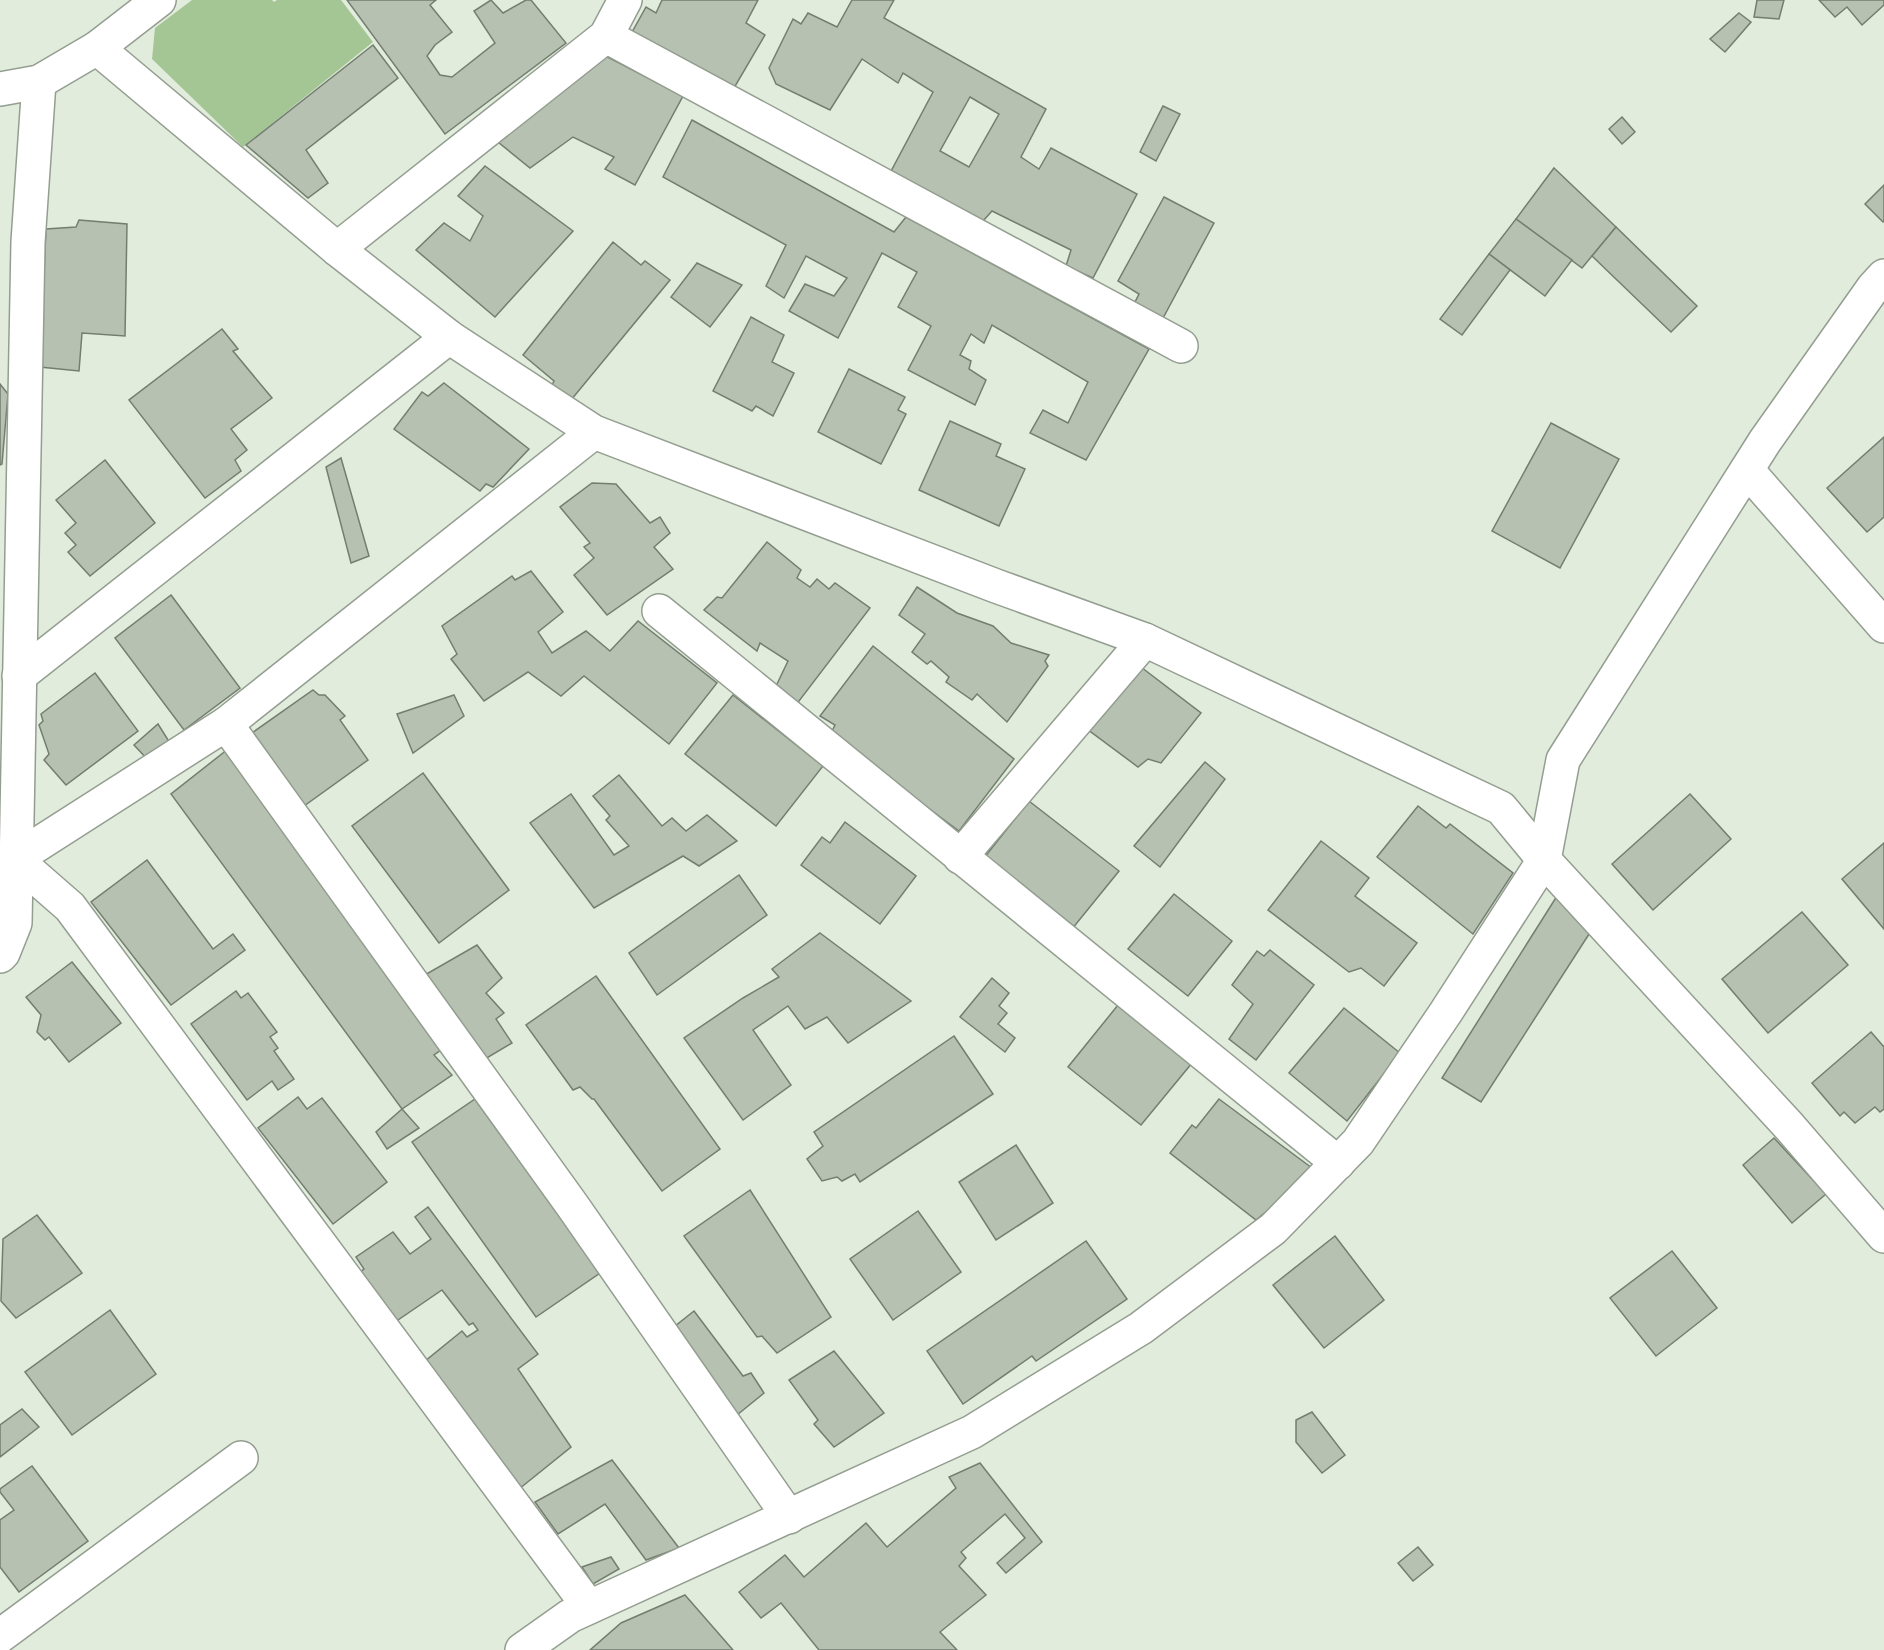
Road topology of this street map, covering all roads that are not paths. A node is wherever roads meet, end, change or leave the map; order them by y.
1 (159, 0) edge
2 (625, 0) edge
3 (606, 36) junction
4 (97, 48) junction
5 (39, 81) junction
6 (0, 89) edge
7 (338, 249) junction
8 (1884, 276) edge
9 (450, 338) junction
10 (1181, 346) dead end
11 (594, 432) junction
12 (1747, 470) junction
13 (659, 611) dead end
14 (1884, 626) edge
15 (1145, 640) junction
16 (19, 676) junction
17 (226, 724) junction
18 (960, 857) junction
19 (15, 859) junction
20 (1544, 860) junction
21 (2, 954) edge
22 (1338, 1163) junction
23 (1884, 1236) edge
24 (241, 1458) dead end
25 (789, 1517) junction
26 (589, 1607) junction
27 (0, 1636) edge
28 (522, 1650) edge

1 - 4 street
2 - 3 street
3 - 7 street
3 - 10 street
4 - 5 street
4 - 7 street
5 - 6 street
5 - 16 street
7 - 9 street
8 - 12 street
9 - 11 street
9 - 16 street
11 - 15 street
11 - 17 street
12 - 14 street
12 - 20 street
13 - 18 street
15 - 18 street
15 - 20 street
16 - 19 street
17 - 19 street
17 - 25 street
18 - 22 street
19 - 21 street
19 - 26 street
20 - 22 street
20 - 23 street
22 - 25 street
24 - 27 street
25 - 26 street
26 - 28 street

